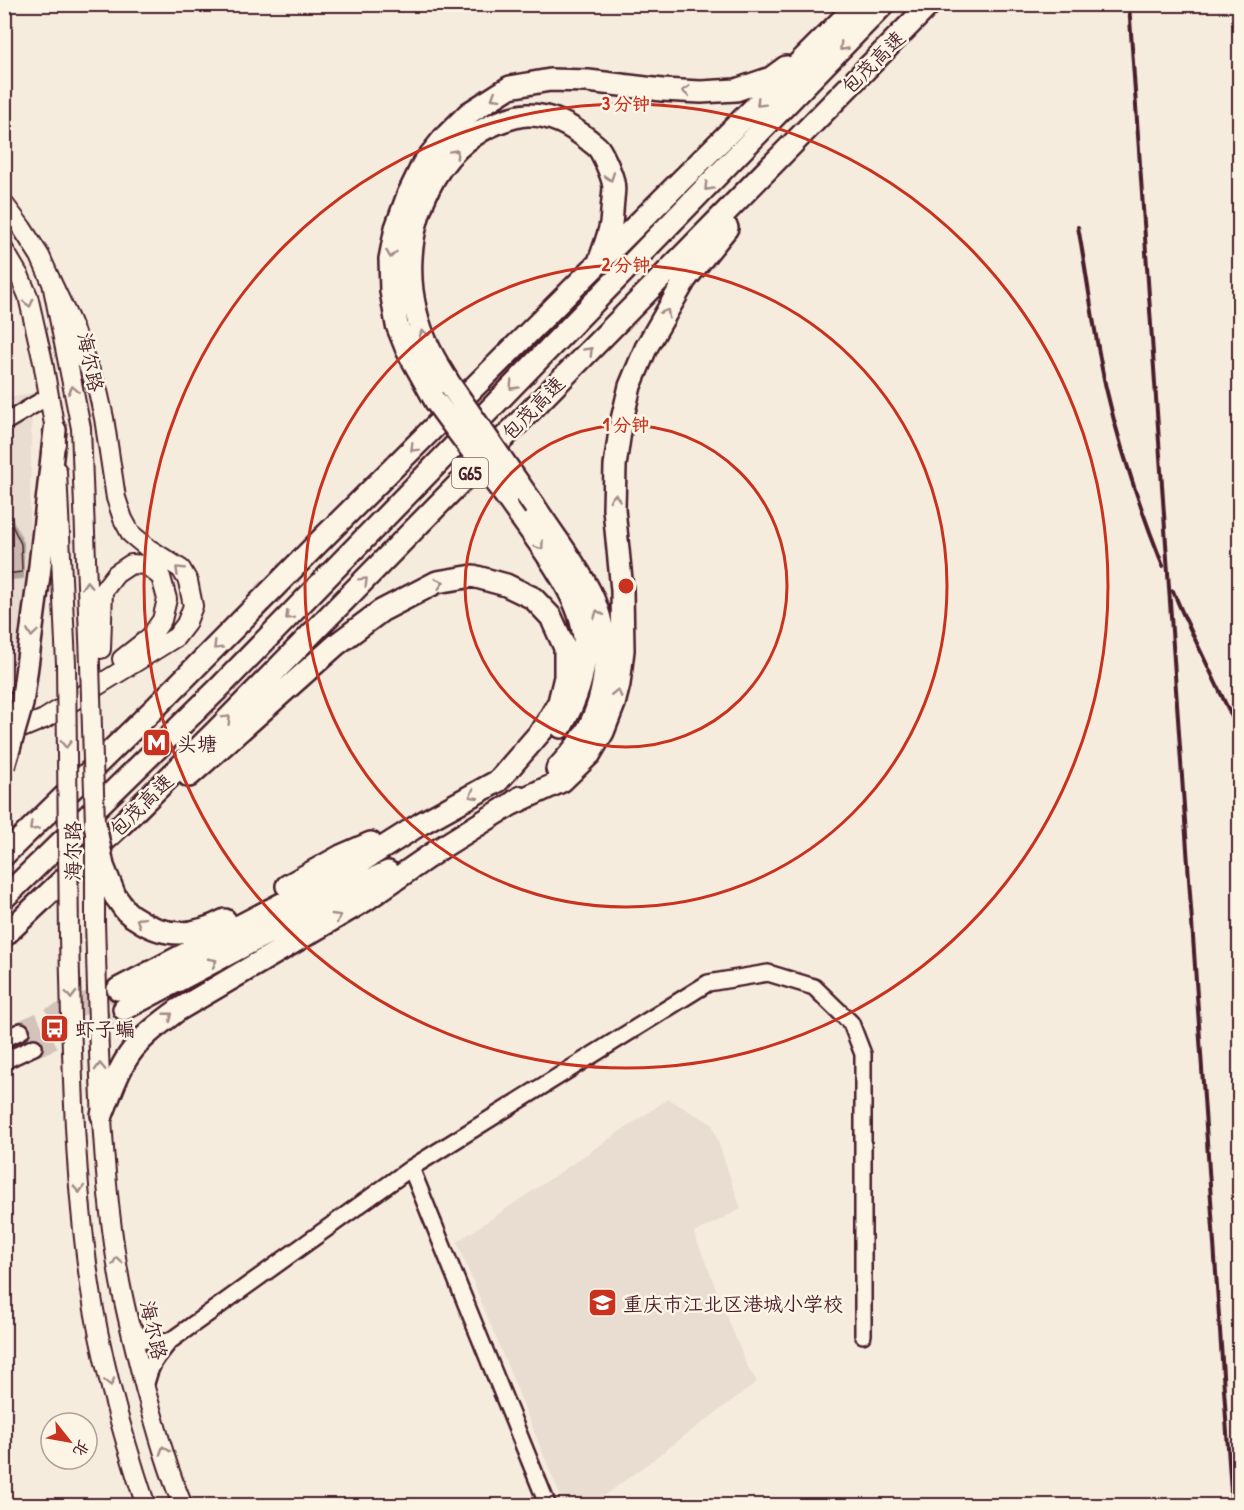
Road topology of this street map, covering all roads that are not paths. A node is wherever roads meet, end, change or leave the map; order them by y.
1 (858, 4) edge
2 (884, 4) edge
3 (930, 4) edge
4 (940, 4) edge
5 (817, 46) junction
6 (4, 204) edge
7 (4, 250) edge
8 (599, 264) junction
9 (52, 284) junction
10 (49, 396) junction
11 (4, 423) edge
12 (55, 430) junction
13 (95, 663) junction
14 (4, 698) edge
15 (7, 734) edge
16 (4, 766) edge
17 (498, 781) junction
18 (510, 805) junction
19 (422, 823) junction
20 (95, 824) junction
21 (441, 848) junction
22 (4, 855) edge
23 (4, 898) edge
24 (20, 922) junction
25 (4, 936) edge
26 (21, 1031) tunnel mouth
27 (4, 1039) edge
28 (34, 1047) tunnel mouth
29 (4, 1061) edge
30 (102, 1115) junction
31 (411, 1168) junction
32 (128, 1322) junction
33 (863, 1335) dead end
34 (170, 1341) junction
35 (146, 1388) junction
36 (146, 1506) edge
37 (183, 1506) edge
38 (548, 1506) edge

1 - 5 highway
2 -> 23 highway, 包茂高速 / G65
24 -> 3 highway, 包茂高速 / G65
18 -> 4 highway
5 -> 8 highway
5 -> 17 highway, bridge
6 - 9 main road, 海尔路
7 -> 10 main road, 海尔路
18 -> 8 highway, bridge
8 -> 22 highway
13 -> 9 main road, 海尔路
15 -> 9 main road
10 - 11 street
10 - 12 main road, 海尔路
12 -> 16 highway, bridge
12 -> 36 main road, 海尔路, bridge
13 - 15 main road
13 - 20 main road, 海尔路, bridge
14 - 15 street
17 -> 19 highway
24 -> 17 highway
18 - 21 highway
19 -> 20 highway, bridge
19 -> 21 highway
30 -> 20 main road, 海尔路, bridge
30 -> 21 highway
24 - 25 highway, 包茂高速 / G65
26 - 27 street
28 - 29 street
32 -> 30 main road, 海尔路
31 - 33 street
31 - 34 street
31 - 38 street
32 - 34 street
32 - 35 main road, 海尔路
34 - 35 street
37 -> 35 main road, 海尔路

